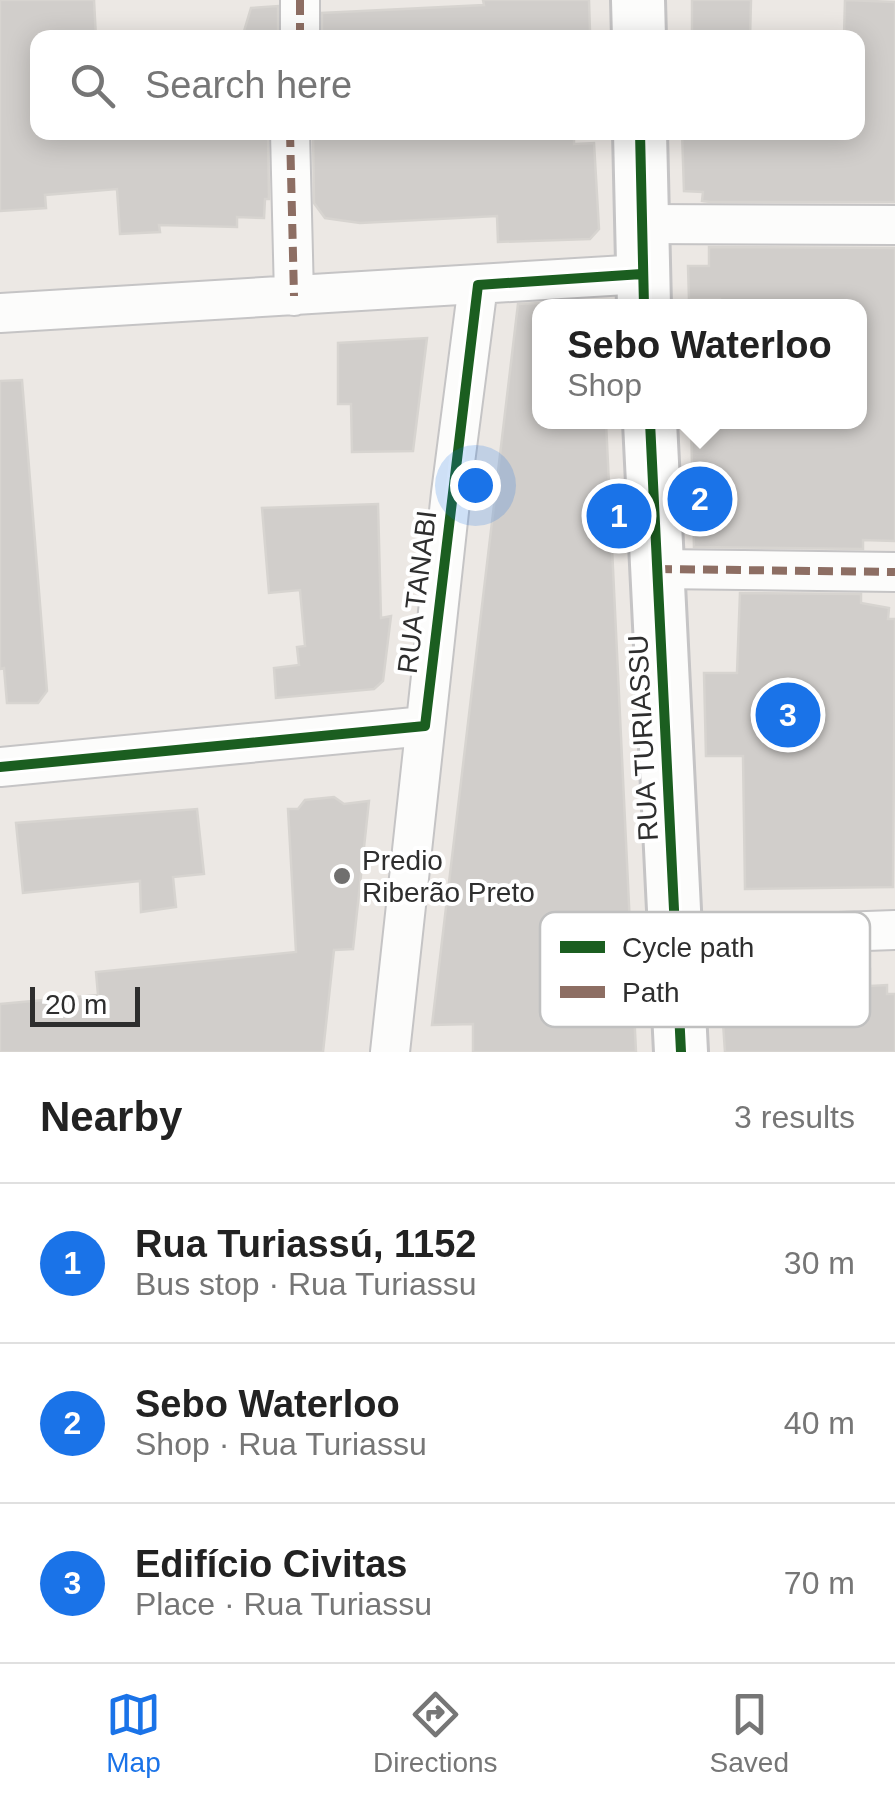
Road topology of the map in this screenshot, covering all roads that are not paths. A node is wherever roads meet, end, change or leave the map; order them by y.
1 (300, 0) edge
2 (638, 0) edge
3 (300, 30) edge
4 (639, 30) edge
5 (290, 140) edge
6 (640, 140) edge
7 (895, 225) edge
8 (642, 268) edge
9 (478, 286) junction
10 (294, 296) junction
11 (0, 313) edge
12 (650, 429) edge
13 (657, 569) junction
14 (895, 572) edge
15 (425, 726) junction
16 (0, 767) edge
17 (674, 912) edge
18 (895, 930) edge
19 (870, 931) edge
20 (680, 1027) edge
21 (390, 1052) edge
22 (681, 1052) edge

1 - 3 street
2 - 4 street
5 - 10 street
6 - 8 street
7 - 8 street
8 - 9 street
9 - 10 street
9 - 15 street, RUA TANABI
10 - 11 street
12 - 13 street, RUA TURIASSU
13 - 14 street
13 - 17 street, RUA TURIASSU
15 - 16 street
15 - 21 street, RUA TANABI
18 - 19 street
20 - 22 street, RUA TURIASSU

